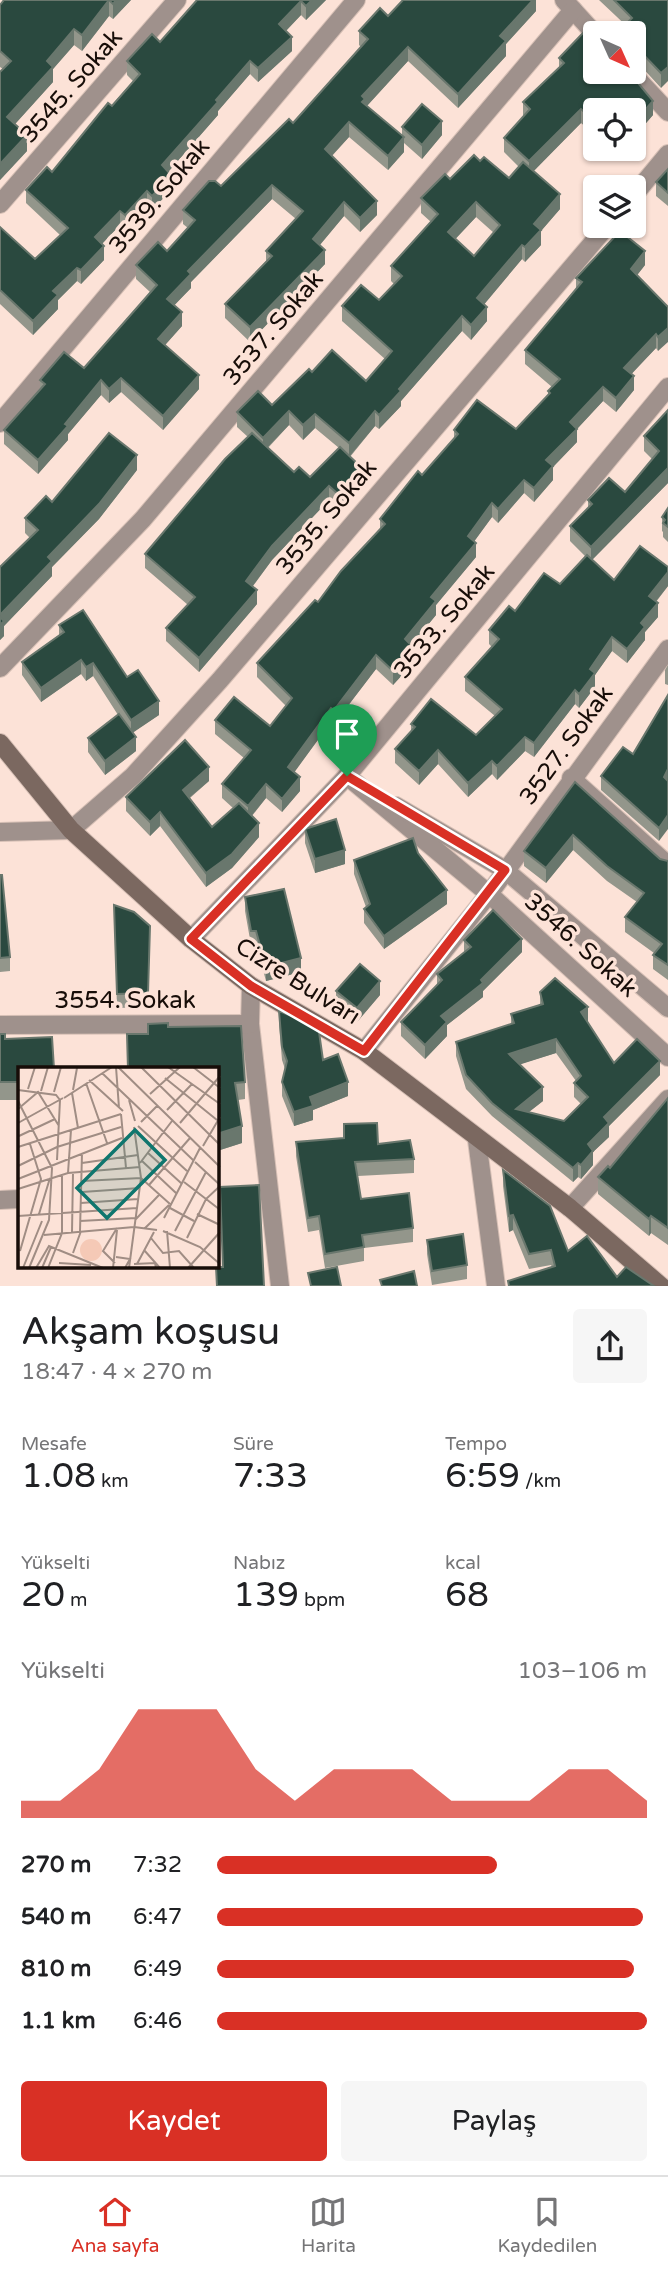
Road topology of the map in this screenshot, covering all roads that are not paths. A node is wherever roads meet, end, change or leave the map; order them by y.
1 (177, 0) edge
2 (356, 0) edge
3 (568, 5) edge
4 (583, 21) edge
5 (642, 84) edge
6 (668, 111) edge
7 (668, 154) edge
8 (646, 181) edge
9 (0, 204) edge
10 (597, 238) edge
11 (668, 387) edge
12 (0, 423) edge
13 (668, 649) edge
14 (0, 668) edge
15 (0, 743) edge
16 (347, 776) junction
17 (571, 778) junction
18 (71, 830) junction
19 (0, 832) edge
20 (668, 865) edge
21 (505, 870) junction
22 (489, 894) junction
23 (191, 939) junction
24 (251, 986) junction
25 (668, 1008) edge
26 (250, 1024) junction
27 (0, 1025) edge
28 (364, 1051) junction
29 (668, 1057) edge
30 (668, 1099) edge
31 (477, 1140) junction
32 (18, 1199) edge
33 (0, 1200) edge
34 (570, 1208) junction
35 (280, 1286) edge
36 (496, 1286) edge
37 (661, 1286) edge

1 - 9 street, 3545. Sokak
2 - 12 street, 3539. Sokak
3 - 4 street
3 - 14 street, 3537. Sokak
5 - 6 street
7 - 8 street
10 - 18 street, 3535. Sokak
11 - 16 street, 3533. Sokak
13 - 17 street, 3527. Sokak
15 - 18 main road, Cizre Bulvarı
16 - 21 street, 3546. Sokak
16 - 22 street, 3546. Sokak
16 - 23 street, 3533. Sokak
17 - 20 street
17 - 21 street, 3527. Sokak
18 - 19 street
18 - 23 main road, Cizre Bulvarı
21 - 22 street, 3527. Sokak
21 - 25 street, 3546. Sokak
22 - 28 street, 3527. Sokak
22 - 29 street, 3546. Sokak
23 - 24 main road, Cizre Bulvarı
24 - 26 street
24 - 28 main road, Cizre Bulvarı
26 - 27 street, 3554. Sokak
26 - 35 street
28 - 31 main road, Cizre Bulvarı
30 - 34 street
31 - 34 main road, Cizre Bulvarı
31 - 36 street
32 - 33 street
34 - 37 main road, Cizre Bulvarı

